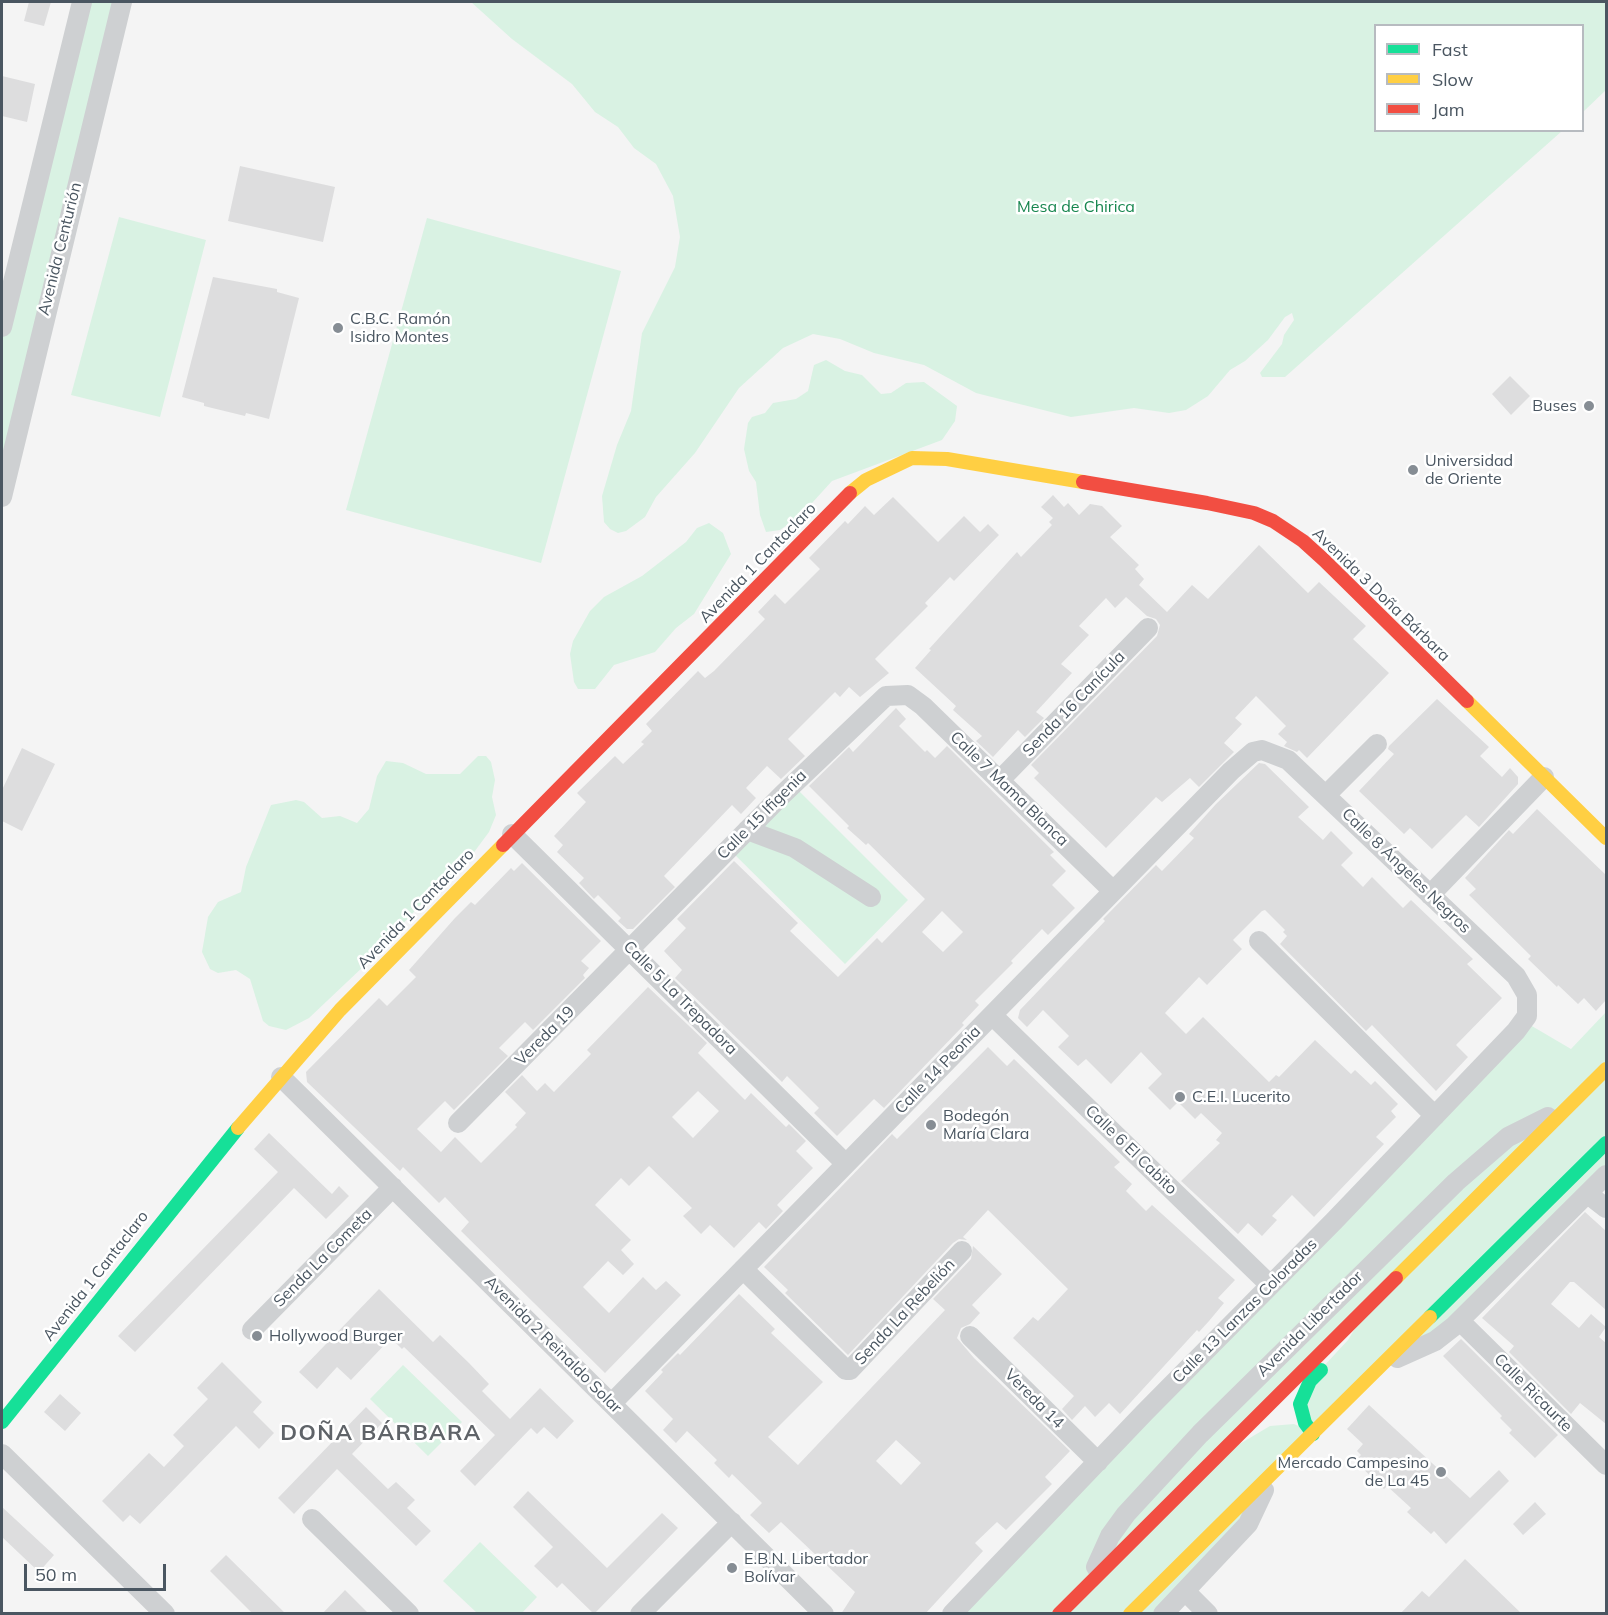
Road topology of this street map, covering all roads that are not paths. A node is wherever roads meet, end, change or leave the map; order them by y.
1 (82, 2) edge
2 (122, 2) edge
3 (2, 327) edge
4 (899, 462) joint
5 (2, 497) edge
6 (1148, 628) dead end
7 (901, 693) joint
8 (1377, 744) dead end
9 (1271, 751) joint
10 (1545, 777) junction
11 (1000, 780) junction
12 (1327, 794) junction
13 (747, 830) junction
14 (512, 834) junction
15 (1606, 838) edge
16 (1113, 891) junction
17 (1430, 895) junction
18 (871, 897) dead end
19 (1259, 941) dead end
20 (631, 949) junction
21 (1528, 1003) joint
22 (992, 1015) junction
23 (1606, 1069) edge
24 (281, 1077) junction
25 (1572, 1105) junction
26 (1435, 1116) junction
27 (458, 1122) dead end
28 (1606, 1143) edge
29 (846, 1164) junction
30 (1606, 1175) edge
31 (393, 1187) junction
32 (1588, 1194) junction
33 (1606, 1208) edge
34 (962, 1251) dead end
35 (743, 1269) junction
36 (1270, 1285) junction
37 (1367, 1310) junction
38 (1460, 1321) junction
39 (252, 1330) dead end
40 (970, 1336) dead end
41 (1389, 1361) junction
42 (612, 1403) junction
43 (1337, 1411) junction
44 (2, 1422) edge
45 (1294, 1424) dead end
46 (1270, 1426) dead end
47 (1313, 1434) junction
48 (1294, 1453) junction
49 (2, 1454) edge
50 (1213, 1461) junction
51 (1098, 1462) junction
52 (1606, 1465) edge
53 (1268, 1478) junction
54 (312, 1520) dead end
55 (732, 1522) junction
56 (1088, 1584) junction
57 (1185, 1591) junction
58 (408, 1613) edge
59 (165, 1614) edge
60 (640, 1614) edge
61 (824, 1614) edge
62 (952, 1614) edge
63 (1059, 1614) edge
64 (1130, 1614) edge
65 (1163, 1614) edge
66 (1208, 1614) edge

1 - 3 street
2 - 5 street, Avenida Centurión
4 - 10 street, Avenida 3 Doña Bárbara
4 - 14 street, Avenida 1 Cantaclaro
6 - 11 street, Senda 16 Canícula
7 - 11 street, Calle 7 Mama Blanca
7 - 13 street, Calle 15 Ifigenia
8 - 12 street
9 - 12 street, Calle 8 Ángeles Negros
9 - 16 street, Calle 14 Peonia
10 - 15 street, Avenida 3 Doña Bárbara
10 - 17 street
11 - 16 street, Calle 7 Mama Blanca
12 - 17 street, Calle 8 Ángeles Negros
13 - 18 street
13 - 20 street, Calle 15 Ifigenia
14 - 20 street, Calle 5 La Trepadora
14 - 24 street, Avenida 1 Cantaclaro
16 - 22 street, Calle 14 Peonia
17 - 21 street, Calle 8 Ángeles Negros
19 - 26 street
20 - 27 street, Vereda 19
20 - 29 street, Calle 5 La Trepadora
21 - 26 street, Calle 13 Lanzas Coloradas
22 - 29 street, Calle 14 Peonia
22 - 36 street, Calle 6 El Cabito
23 - 25 street, Avenida Libertador
24 - 31 street, Avenida 2 Reinaldo Solar
24 - 44 street, Avenida 1 Cantaclaro
25 - 37 street, Avenida Libertador
25 - 56 street, Avenida Libertador
26 - 36 street, Calle 13 Lanzas Coloradas
28 - 41 street
29 - 35 street, Calle 14 Peonia
30 - 32 street
31 - 39 street, Senda La Cometa
31 - 42 street, Avenida 2 Reinaldo Solar
32 - 33 street
32 - 38 street
34 - 35 street, Senda La Rebelión
35 - 42 street, Calle 14 Peonia
36 - 51 street, Calle 13 Lanzas Coloradas
37 - 47 street
37 - 50 street, Avenida Libertador
38 - 41 street
38 - 52 street, Calle Ricaurte
40 - 51 street, Vereda 14
41 - 43 street
42 - 55 street, Avenida 2 Reinaldo Solar
43 - 47 street
43 - 48 street
45 - 47 street
46 - 50 street
47 - 48 street
48 - 53 street
49 - 59 street
50 - 56 street, Avenida Libertador
51 - 62 street, Calle 13 Lanzas Coloradas
53 - 57 street
53 - 64 street
54 - 58 street
55 - 60 street
55 - 61 street, Avenida 2 Reinaldo Solar
56 - 63 street, Avenida Libertador
57 - 65 street
57 - 66 street

